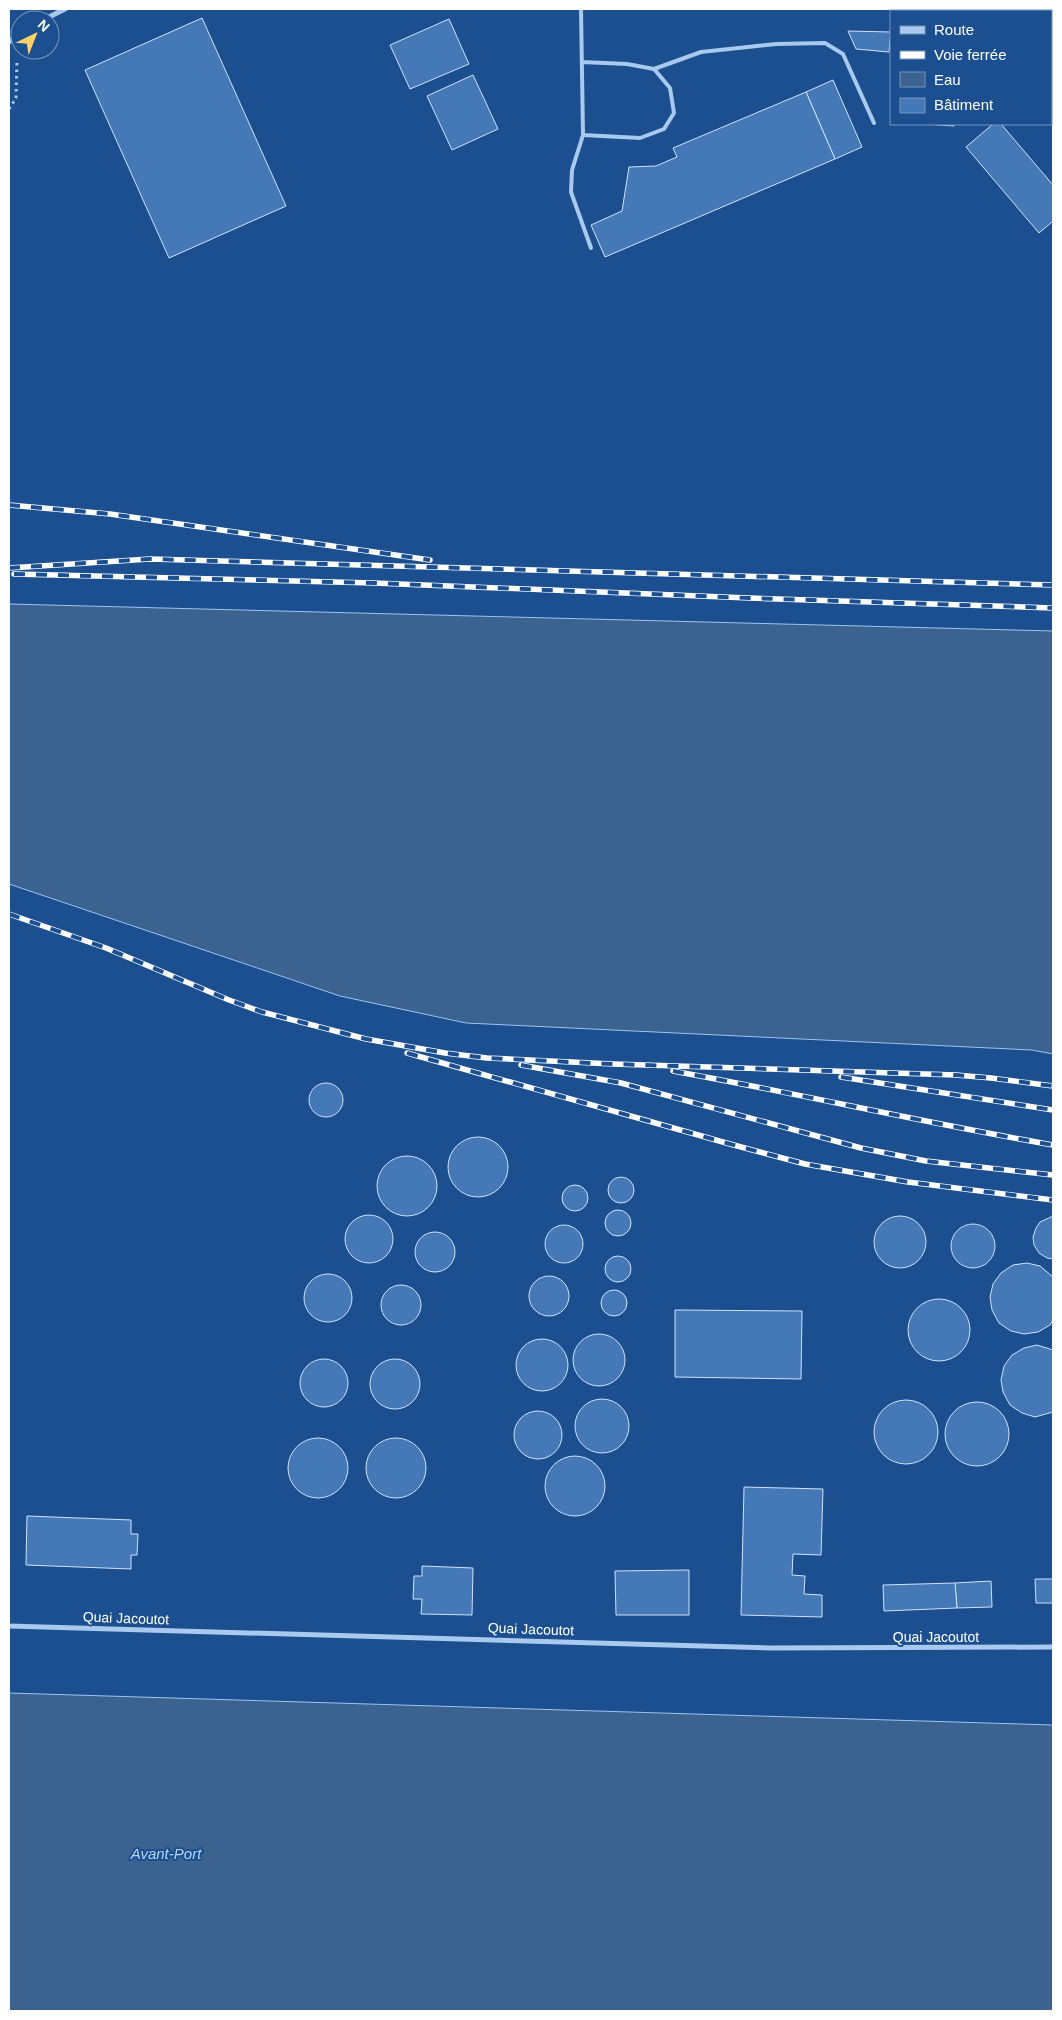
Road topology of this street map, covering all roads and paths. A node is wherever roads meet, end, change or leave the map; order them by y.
1 (581, 9) edge
2 (582, 62) junction
3 (654, 69) junction
4 (874, 123) dead end
5 (583, 135) junction
6 (591, 248) dead end
7 (9, 1626) edge
8 (1053, 1647) edge

1 - 2 lane
2 - 3 lane
2 - 5 lane
3 - 4 lane
3 - 5 lane
5 - 6 lane
7 - 8 street, Quai Jacoutot

